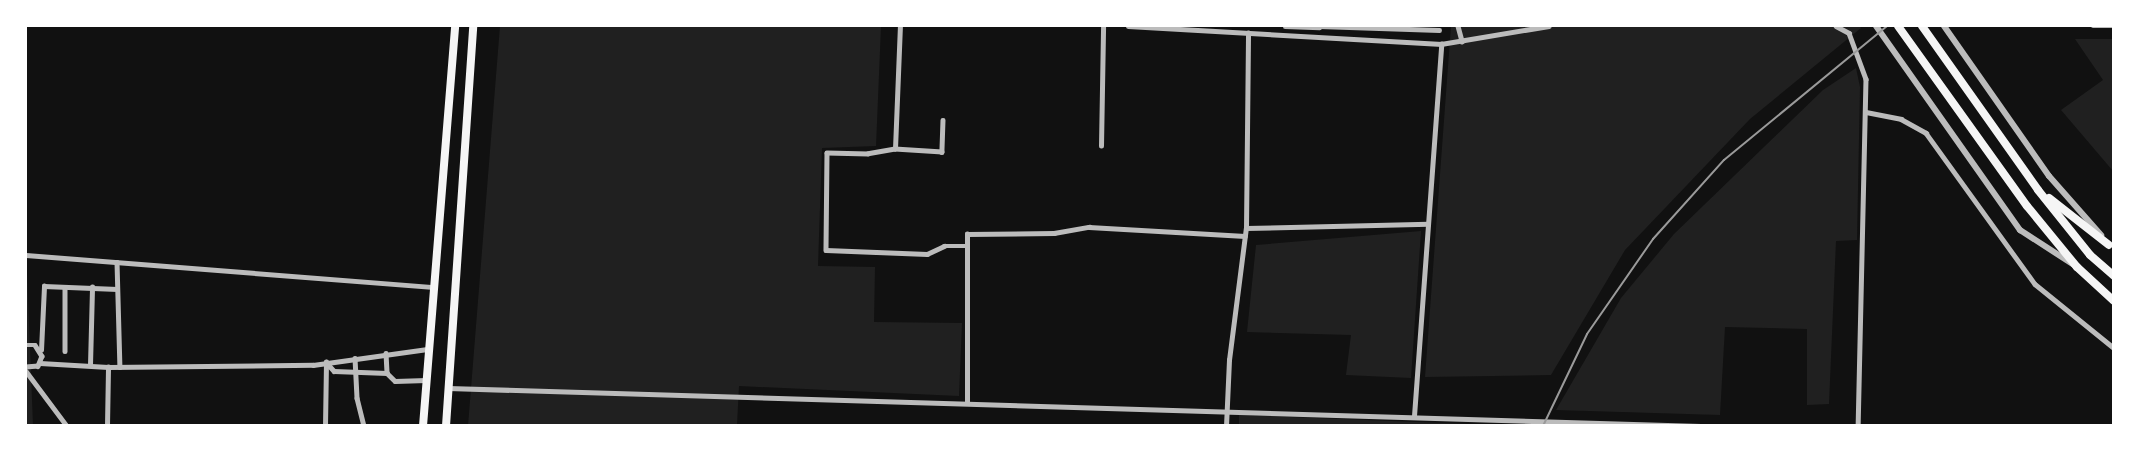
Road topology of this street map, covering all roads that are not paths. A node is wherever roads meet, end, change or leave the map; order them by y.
1 (455, 26) edge
2 (473, 26) edge
3 (900, 26) edge
4 (1103, 26) edge
5 (1128, 26) edge
6 (1285, 26) edge
7 (1309, 26) edge
8 (1319, 26) edge
9 (1458, 26) edge
10 (1549, 26) edge
11 (1836, 26) edge
12 (1876, 26) edge
13 (1898, 26) edge
14 (1922, 26) edge
15 (1944, 26) edge
16 (2093, 26) edge
17 (2114, 26) edge
18 (1439, 30) dead end
19 (1248, 33) junction
20 (1462, 41) junction
21 (1440, 44) junction
22 (1866, 112) junction
23 (943, 120) dead end
24 (1101, 146) dead end
25 (895, 149) junction
26 (2038, 190) junction
27 (1428, 224) junction
28 (1246, 228) junction
29 (1245, 236) junction
30 (967, 246) junction
31 (2111, 247) edge
32 (26, 255) edge
33 (117, 262) junction
34 (2077, 267) junction
35 (2114, 276) edge
36 (65, 287) junction
37 (92, 287) junction
38 (435, 287) junction
39 (117, 288) junction
40 (2114, 301) edge
41 (26, 345) edge
42 (2114, 348) edge
43 (429, 349) junction
44 (40, 350) junction
45 (65, 351) dead end
46 (386, 353) junction
47 (355, 358) junction
48 (326, 362) junction
49 (40, 363) junction
50 (90, 365) junction
51 (108, 367) junction
52 (120, 367) junction
53 (26, 369) edge
54 (356, 372) junction
55 (387, 373) junction
56 (426, 380) junction
57 (448, 388) junction
58 (967, 403) junction
59 (1227, 410) junction
60 (1414, 416) junction
61 (67, 426) edge
62 (107, 426) edge
63 (325, 426) edge
64 (364, 426) edge
65 (423, 426) edge
66 (446, 426) edge
67 (1226, 426) edge
68 (1700, 426) edge
69 (1858, 426) edge

1 - 38 main road
2 - 57 main road
3 - 25 street
4 - 24 street
5 - 19 street
6 - 7 street
7 - 8 street
8 - 18 street
9 - 20 street
10 - 20 street
11 - 22 street
12 - 34 street
13 - 34 main road
14 - 26 main road
15 - 31 street
16 - 17 street
19 - 21 street
19 - 28 street
20 - 21 street
21 - 27 street
22 - 42 street
22 - 69 street
23 - 25 street
25 - 30 street
26 - 31 main road
26 - 35 main road
27 - 28 street
27 - 60 street
28 - 29 street
29 - 30 street
29 - 59 street
30 - 58 street
32 - 33 street
33 - 38 street
33 - 39 street
34 - 40 main road
36 - 37 street
36 - 44 street
36 - 45 street
37 - 39 street
37 - 50 street
38 - 43 main road
39 - 52 street
41 - 44 street
43 - 46 street
43 - 56 main road
44 - 49 street
46 - 47 street
46 - 55 street
47 - 48 street
47 - 54 street
48 - 52 street
48 - 54 street
48 - 63 street
49 - 50 street
49 - 53 street
50 - 51 street
51 - 52 street
51 - 62 street
53 - 61 street
54 - 55 street
54 - 64 street
55 - 56 street
56 - 65 main road
57 - 58 street
57 - 66 main road
58 - 59 street
59 - 60 street
59 - 67 street
60 - 68 street

